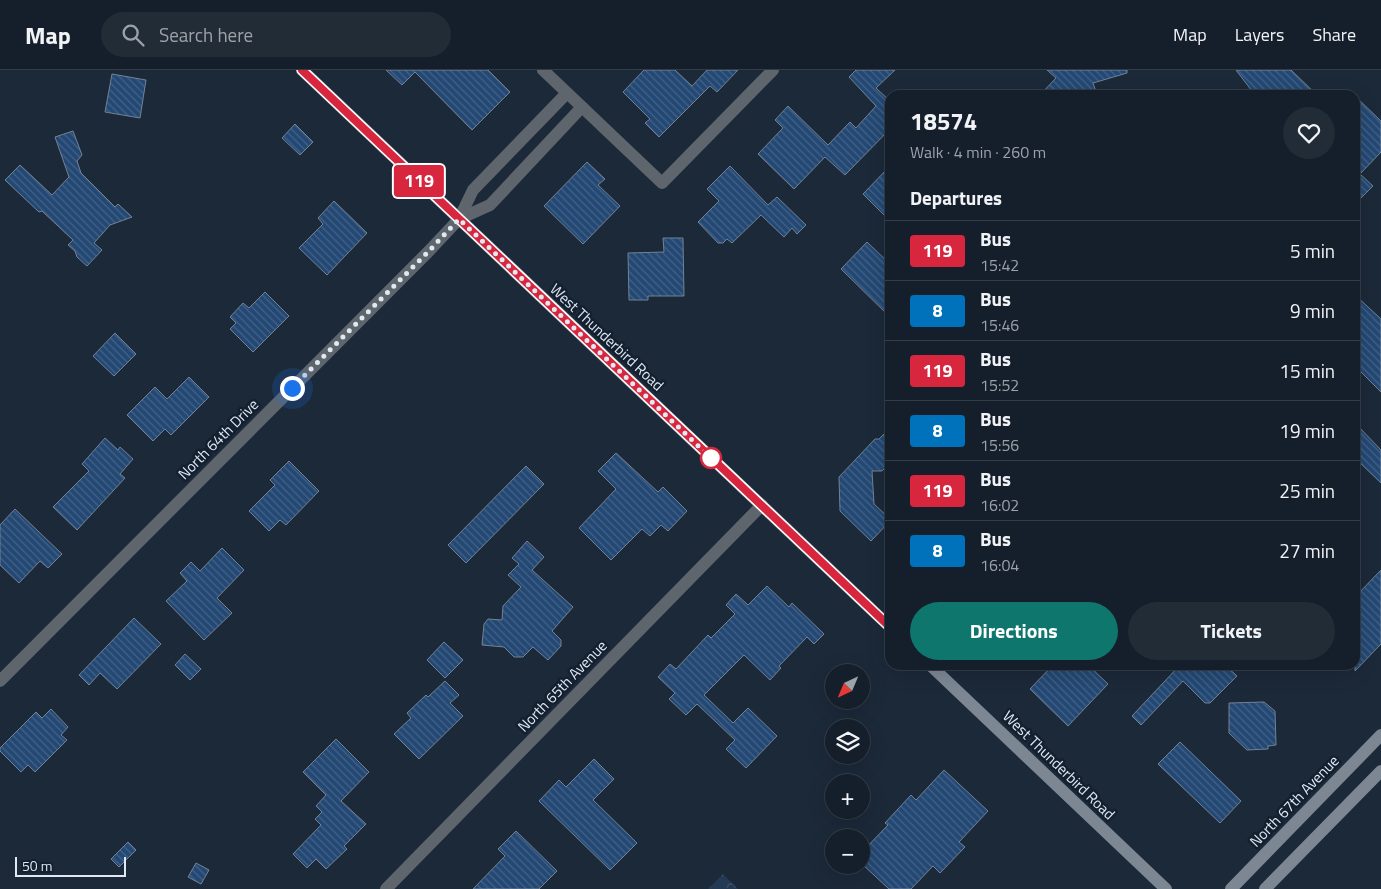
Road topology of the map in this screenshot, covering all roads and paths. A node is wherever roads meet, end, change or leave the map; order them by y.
1 (302, 70) edge
2 (543, 70) edge
3 (773, 70) edge
4 (567, 93) junction
5 (582, 107) junction
6 (519, 143) junction
7 (534, 158) junction
8 (459, 219) junction
9 (762, 505) junction
10 (885, 622) edge
11 (935, 670) edge
12 (0, 681) edge
13 (1381, 735) edge
14 (1381, 771) edge
15 (386, 889) edge
16 (1166, 889) edge
17 (1231, 889) edge
18 (1265, 889) edge

1 - 8 main road, West Thunderbird Road
2 - 4 street
3 - 5 street
4 - 5 street
4 - 6 street, North 64th Drive
5 - 7 street, North 64th Drive
6 - 7 street
6 - 8 street, North 64th Drive
7 - 8 street, North 64th Drive
8 - 9 main road, West Thunderbird Road
8 - 12 street, North 64th Drive
9 - 10 main road, West Thunderbird Road
9 - 15 street, North 65th Avenue
11 - 16 main road, West Thunderbird Road
13 - 17 main road, North 67th Avenue
14 - 18 main road

